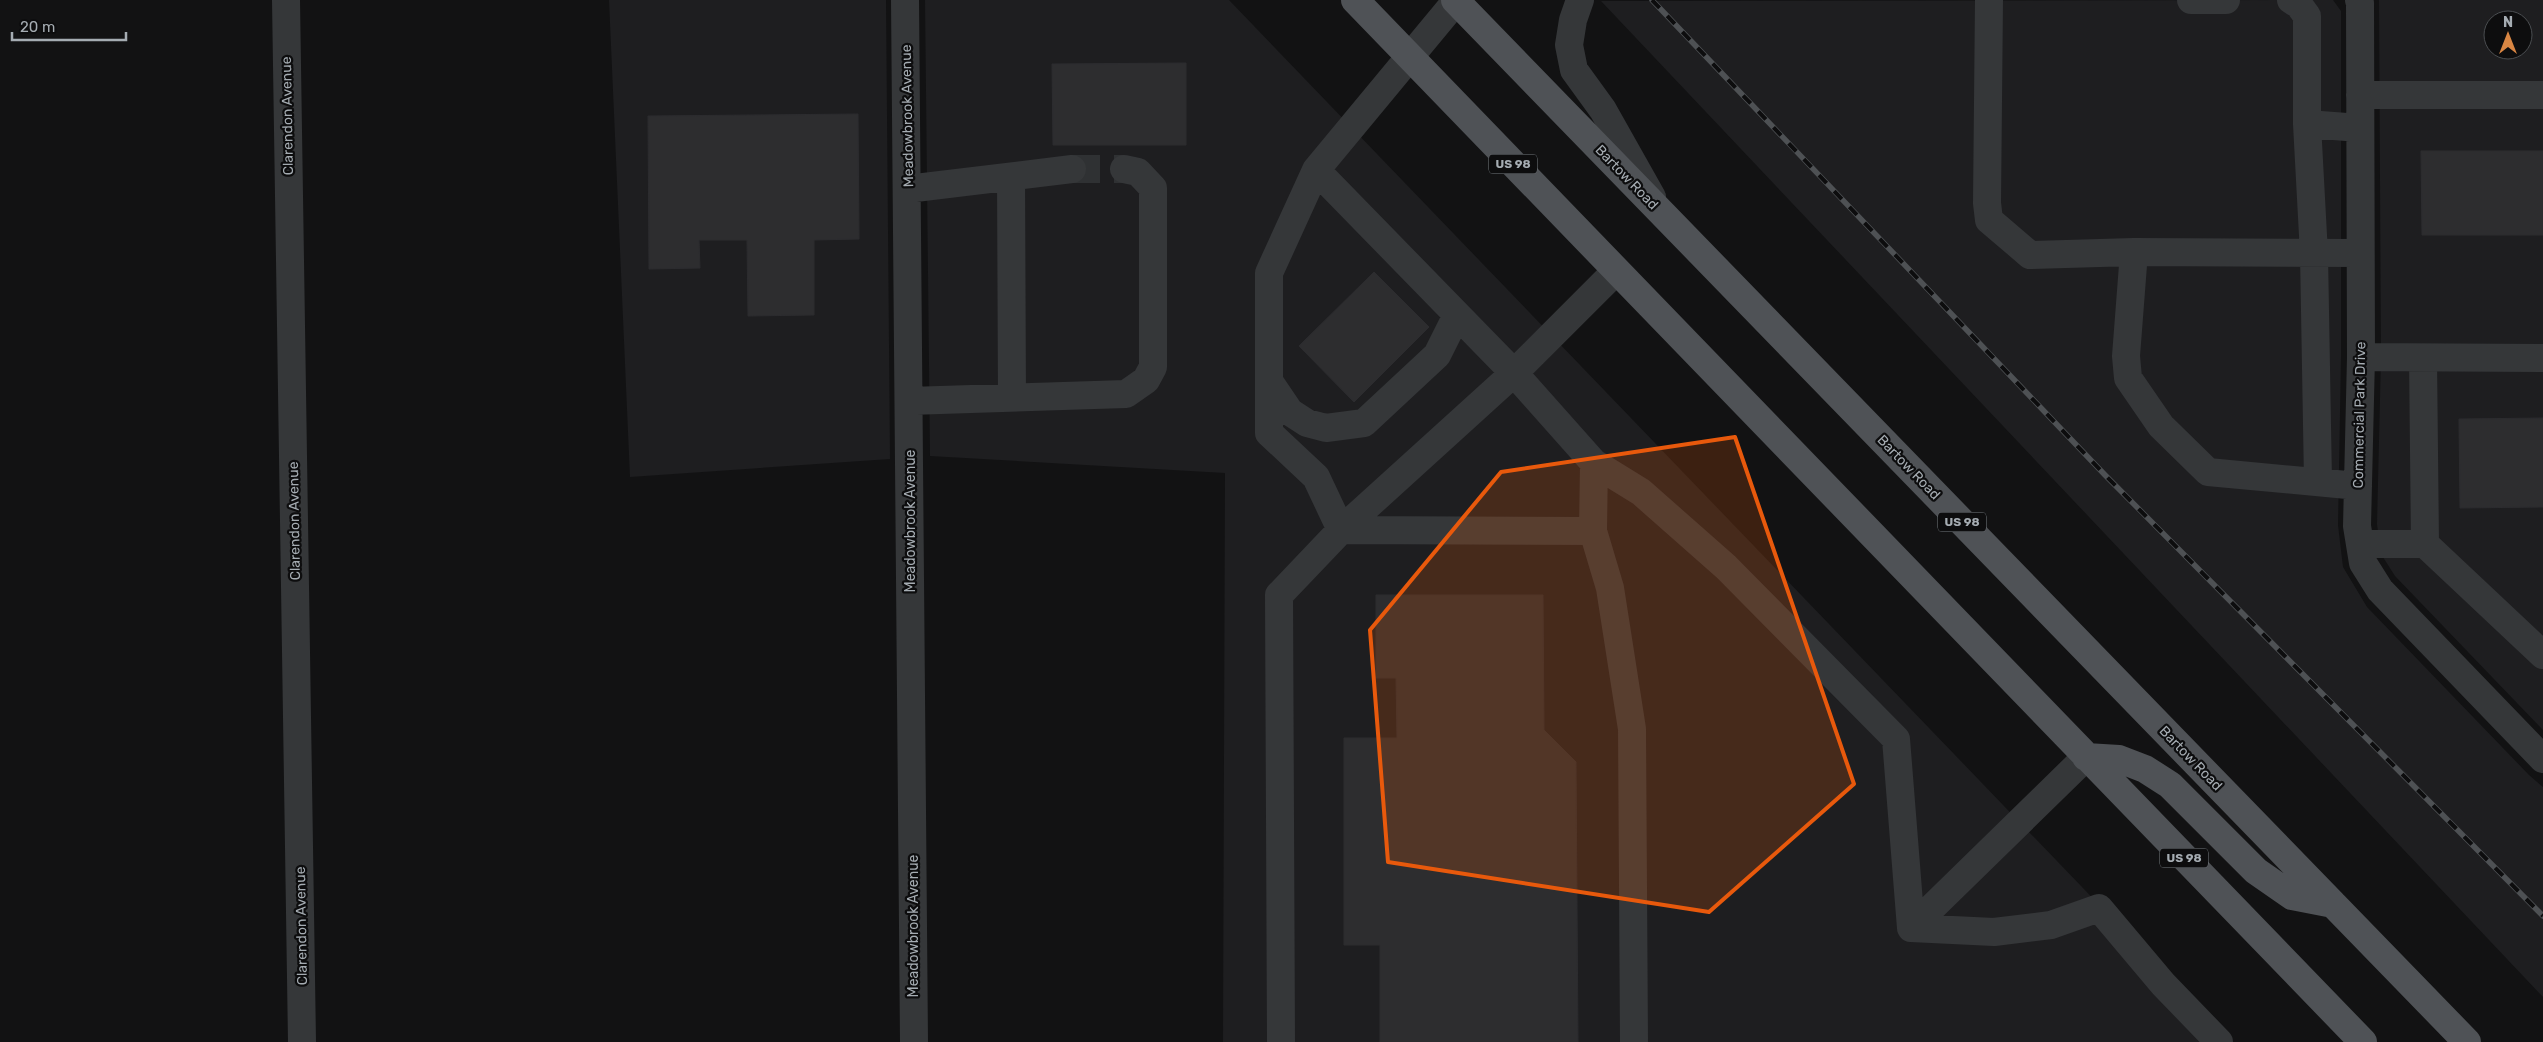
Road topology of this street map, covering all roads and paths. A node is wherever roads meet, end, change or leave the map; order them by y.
1 (286, 0) edge
2 (905, 0) edge
3 (1355, 0) edge
4 (1580, 0) edge
5 (2191, 0) edge
6 (2226, 0) edge
7 (2291, 0) edge
8 (2358, 0) edge
9 (1456, 1) edge
10 (1989, 13) edge
11 (1410, 58) junction
12 (2360, 95) junction
13 (2543, 95) edge
14 (2307, 124) junction
15 (2360, 128) junction
16 (1072, 169) tunnel mouth
17 (1124, 169) tunnel mouth
18 (1316, 170) junction
19 (1011, 177) junction
20 (907, 189) junction
21 (1660, 211) junction
22 (2134, 252) junction
23 (2360, 253) junction
24 (2314, 254) junction
25 (1616, 271) junction
26 (1457, 315) junction
27 (2361, 357) junction
28 (2423, 358) junction
29 (2543, 358) edge
30 (1514, 373) junction
31 (1269, 381) junction
32 (1012, 397) junction
33 (910, 401) junction
34 (1594, 463) junction
35 (2318, 481) junction
36 (2358, 486) junction
37 (1341, 530) junction
38 (1593, 531) junction
39 (2360, 544) junction
40 (2425, 544) junction
41 (2543, 655) edge
42 (2086, 757) junction
43 (2543, 759) edge
44 (2333, 904) junction
45 (1910, 928) junction
46 (302, 1042) edge
47 (914, 1042) edge
48 (1281, 1042) edge
49 (1634, 1042) edge
50 (2219, 1042) edge
51 (2363, 1042) edge
52 (2467, 1042) edge

1 - 46 street, Clarendon Avenue
2 - 20 street, Meadowbrook Avenue
3 - 11 main road, US 98
4 - 21 street
5 - 6 street
7 - 14 street
8 - 12 street, Commercial Park Drive
9 - 11 street
9 - 21 main road, Bartow Road / US 98
10 - 22 street
11 - 18 street
11 - 25 main road, US 98
12 - 13 street
12 - 15 street, Commercial Park Drive
14 - 15 street
14 - 24 street
15 - 23 street, Commercial Park Drive
16 - 19 street
17 - 32 street
18 - 26 street
18 - 31 street
19 - 20 street
19 - 32 street
20 - 33 street, Meadowbrook Avenue
21 - 44 main road, Bartow Road / US 98
22 - 24 street
22 - 35 street
23 - 24 street
23 - 27 street, Commercial Park Drive
24 - 35 street
25 - 30 street
25 - 42 main road, US 98
26 - 30 street
26 - 31 street
27 - 28 street
27 - 36 street, Commercial Park Drive
28 - 29 street
28 - 40 street
30 - 34 street
30 - 37 street
31 - 37 street
32 - 33 street
33 - 47 street, Meadowbrook Avenue
34 - 38 street
34 - 45 street
35 - 36 street
36 - 39 street, Commercial Park Drive
37 - 38 street
37 - 48 street
38 - 49 street
39 - 40 street
39 - 43 street, Commercial Park Drive
40 - 41 street
42 - 44 main road
42 - 45 street
42 - 51 main road, US 98
44 - 52 main road, Bartow Road / US 98
45 - 50 street

